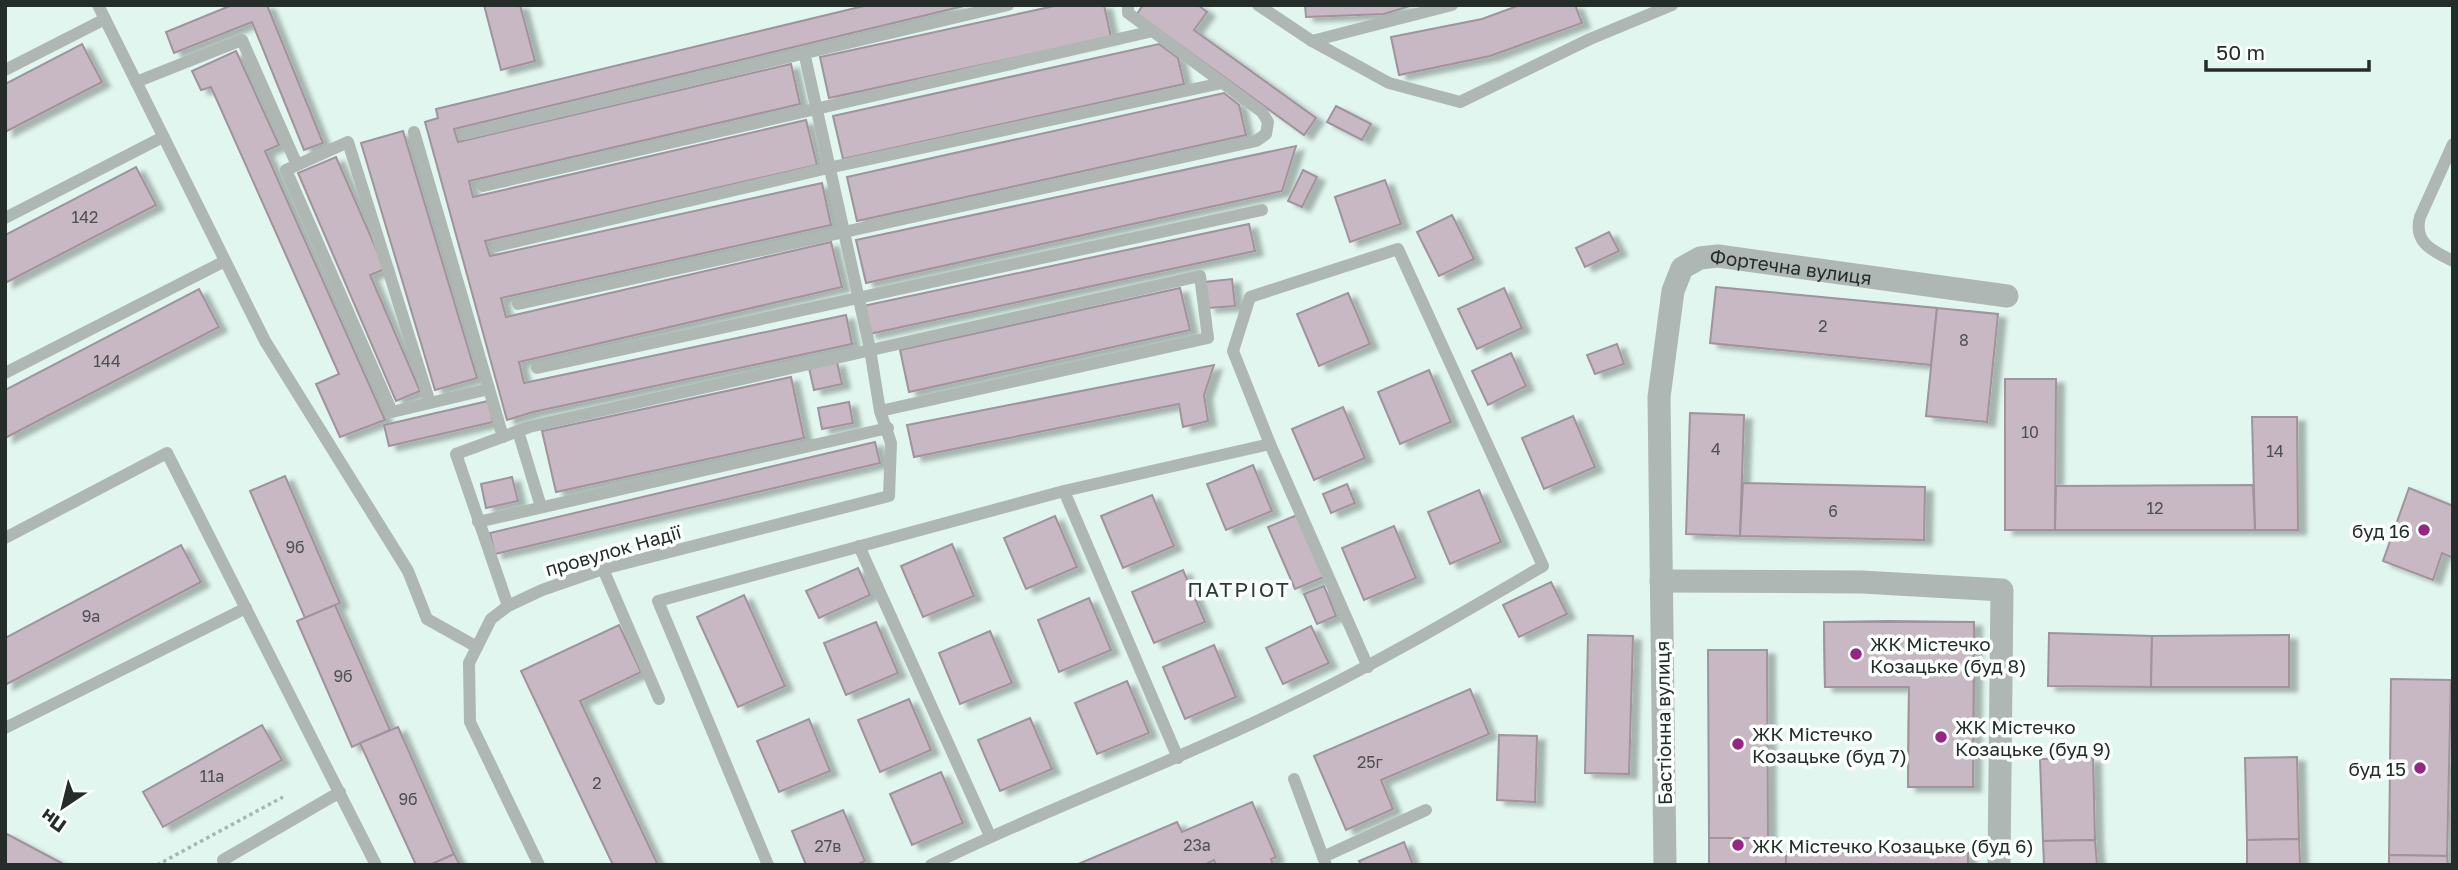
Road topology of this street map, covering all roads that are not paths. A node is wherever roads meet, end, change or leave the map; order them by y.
1 (98, 5) edge
2 (1008, 5) edge
3 (1128, 5) edge
4 (1258, 5) edge
5 (1452, 5) edge
6 (1672, 5) edge
7 (105, 19) junction
8 (1153, 31) junction
9 (1312, 41) junction
10 (804, 52) junction
11 (5, 70) edge
12 (136, 82) junction
13 (1222, 83) junction
14 (815, 110) junction
15 (414, 132) dead end
16 (465, 134) dead end
17 (163, 137) junction
18 (2453, 144) edge
19 (297, 165) junction
20 (828, 168) junction
21 (483, 186) dead end
22 (1262, 210) dead end
23 (5, 218) edge
24 (843, 233) junction
25 (497, 246) dead end
26 (225, 261) junction
27 (2453, 261) edge
28 (2007, 296) dead end
29 (858, 299) junction
30 (518, 304) dead end
31 (870, 349) junction
32 (537, 368) dead end
33 (5, 373) edge
34 (489, 389) junction
35 (430, 403) junction
36 (880, 411) junction
37 (888, 428) junction
38 (518, 431) junction
39 (503, 437) junction
40 (1270, 444) junction
41 (1064, 491) junction
42 (541, 507) junction
43 (478, 522) junction
44 (5, 538) edge
45 (859, 546) junction
46 (603, 569) junction
47 (1661, 581) junction
48 (508, 606) junction
49 (246, 608) junction
50 (477, 647) junction
51 (1368, 667) junction
52 (659, 699) dead end
53 (5, 728) edge
54 (1178, 758) junction
55 (1294, 779) dead end
56 (340, 793) junction
57 (1426, 810) dead end
58 (990, 836) junction
59 (223, 860) dead end
60 (1324, 861) edge
61 (376, 865) edge
62 (539, 865) edge
63 (768, 865) edge
64 (932, 865) edge
65 (1665, 865) edge
66 (1999, 865) edge

1 - 7 lane
2 - 10 lane
3 - 8 lane
4 - 9 lane
5 - 9 lane
6 - 9 lane
7 - 11 lane
7 - 12 lane
8 - 13 lane
8 - 14 lane
10 - 14 lane
10 - 16 lane
12 - 17 lane
12 - 19 lane
13 - 20 lane
13 - 24 lane
14 - 20 lane
14 - 21 lane
15 - 34 lane
17 - 23 lane
17 - 26 lane
18 - 27 lane
19 - 35 lane
19 - 35 lane
20 - 24 lane
20 - 25 lane
22 - 29 lane
24 - 29 lane
24 - 30 lane
26 - 33 lane
26 - 50 lane
28 - 47 street, Фортечна вулиця
29 - 31 lane
29 - 32 lane
31 - 36 lane
31 - 36 lane
31 - 38 lane
34 - 35 lane
34 - 39 lane
36 - 37 lane
37 - 42 lane
37 - 46 lane, провулок Надії
38 - 39 lane
38 - 42 lane
39 - 43 lane
40 - 41 lane
40 - 51 lane
40 - 51 lane
41 - 45 lane
41 - 54 lane
42 - 43 lane
43 - 48 lane
44 - 49 lane
45 - 58 lane
45 - 63 lane
46 - 48 lane, провулок Надії
46 - 52 lane
47 - 65 street, Бастіонна вулиця
47 - 66 street
48 - 50 lane, провулок Надії
49 - 53 lane
49 - 56 lane
50 - 62 lane, провулок Надії
51 - 54 lane
54 - 58 lane
55 - 60 lane
56 - 59 lane
56 - 61 lane
57 - 60 lane
58 - 64 lane

